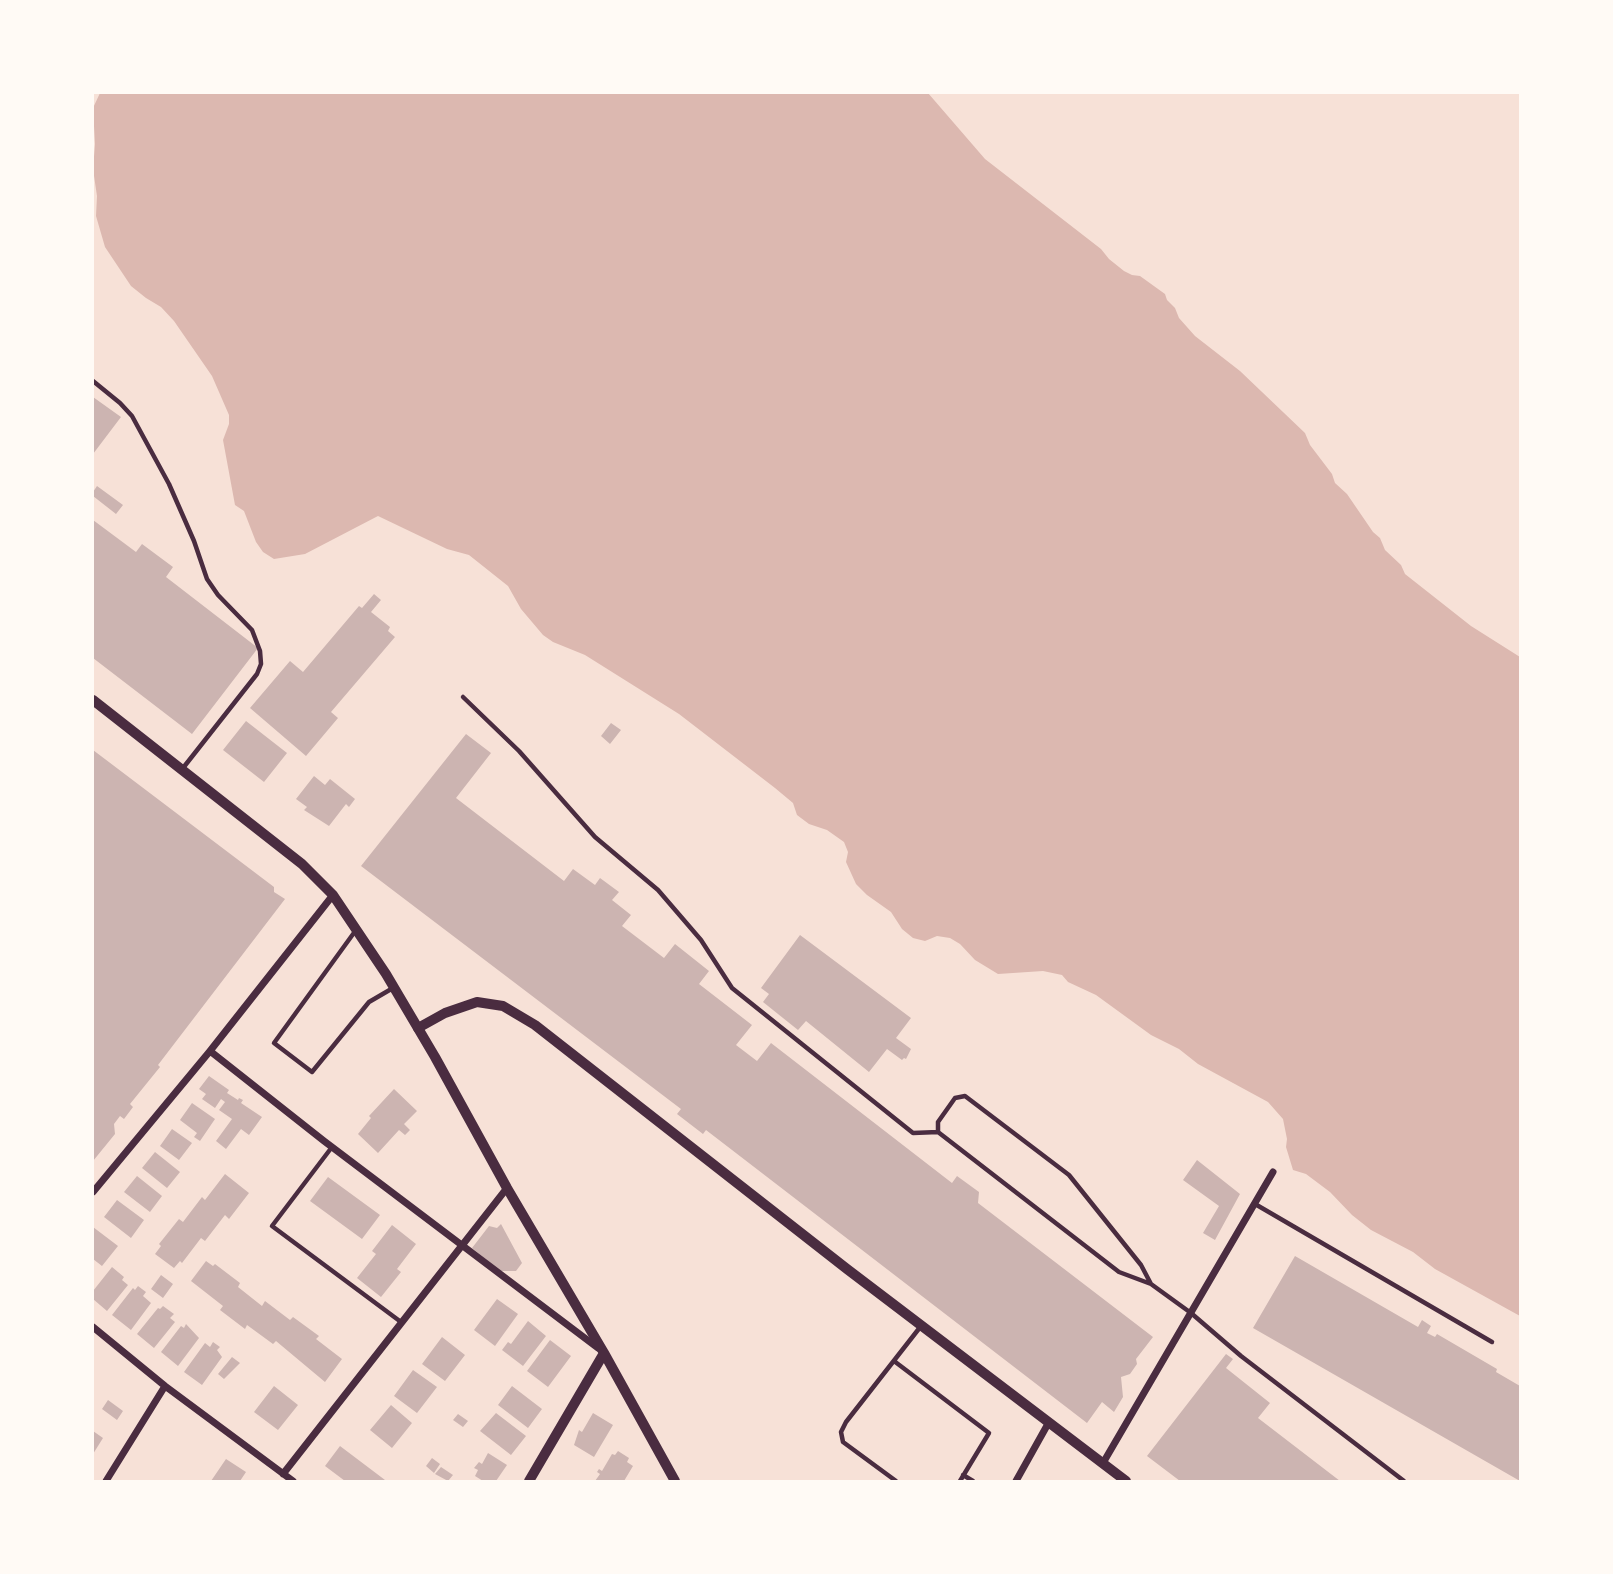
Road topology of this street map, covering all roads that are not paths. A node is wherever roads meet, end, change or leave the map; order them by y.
1 (93, 381) edge
2 (463, 697) dead end
3 (93, 700) edge
4 (182, 769) junction
5 (334, 895) junction
6 (357, 929) junction
7 (394, 987) junction
8 (418, 1028) junction
9 (211, 1051) junction
10 (938, 1132) junction
11 (332, 1147) junction
12 (1273, 1172) dead end
13 (507, 1188) junction
14 (93, 1192) edge
15 (1254, 1204) junction
16 (463, 1245) junction
17 (1151, 1284) junction
18 (1191, 1313) junction
19 (401, 1323) junction
20 (922, 1325) junction
21 (93, 1327) edge
22 (1492, 1342) dead end
23 (604, 1353) junction
24 (894, 1361) junction
25 (165, 1386) junction
26 (1049, 1422) junction
27 (1103, 1463) junction
28 (283, 1474) junction
29 (963, 1475) junction
30 (106, 1481) edge
31 (293, 1481) edge
32 (529, 1481) edge
33 (675, 1481) edge
34 (895, 1481) edge
35 (960, 1481) edge
36 (973, 1481) edge
37 (1016, 1481) edge
38 (1126, 1481) edge
39 (1404, 1481) edge

1 - 4 lane
2 - 10 lane
3 - 4 main road
4 - 5 main road
5 - 6 main road
5 - 9 street
6 - 7 main road
6 - 7 lane
7 - 8 main road
8 - 13 main road
8 - 20 street
9 - 11 street
9 - 14 street
10 - 17 lane
10 - 17 lane
11 - 16 street
11 - 19 lane
12 - 15 street
13 - 16 street
13 - 23 main road
15 - 18 street
15 - 22 lane
16 - 19 street
16 - 23 street
17 - 18 lane
18 - 27 street
18 - 39 lane
19 - 28 street
20 - 24 lane
20 - 26 street
21 - 25 street
23 - 32 main road
23 - 33 main road
24 - 29 lane
24 - 34 lane
25 - 28 street
25 - 30 street
26 - 27 street
26 - 37 street
27 - 38 street
28 - 31 street
29 - 35 lane
29 - 36 lane

